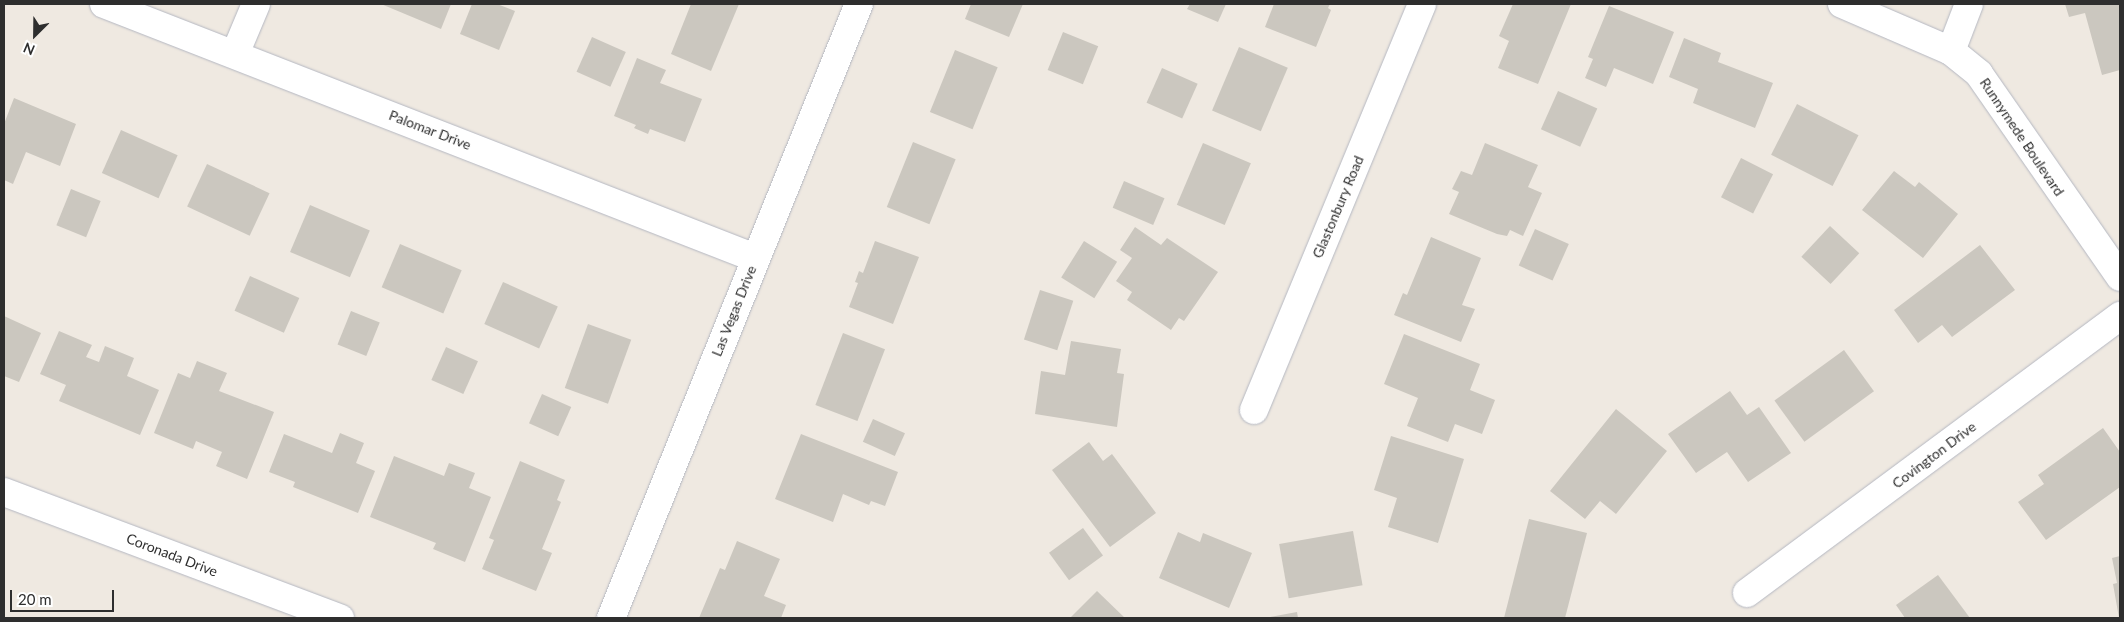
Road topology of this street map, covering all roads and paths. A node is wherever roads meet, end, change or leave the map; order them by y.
1 (104, 4) edge
2 (256, 4) edge
3 (859, 4) edge
4 (1422, 4) edge
5 (1842, 4) edge
6 (1969, 4) edge
7 (1951, 51) junction
8 (235, 54) junction
9 (755, 258) junction
10 (2120, 277) edge
11 (2120, 316) edge
12 (1254, 410) dead end
13 (4, 492) edge
14 (1747, 593) dead end
15 (340, 618) edge
16 (611, 618) edge

1 - 8 street, Palomar Drive
2 - 8 street
3 - 9 street, Las Vegas Drive
4 - 12 street, Glastonbury Road
5 - 7 street, Runnymede Boulevard
6 - 7 street
7 - 10 street, Runnymede Boulevard
8 - 9 street, Palomar Drive
9 - 16 street, Las Vegas Drive
11 - 14 street, Covington Drive
13 - 15 street, Coronada Drive

